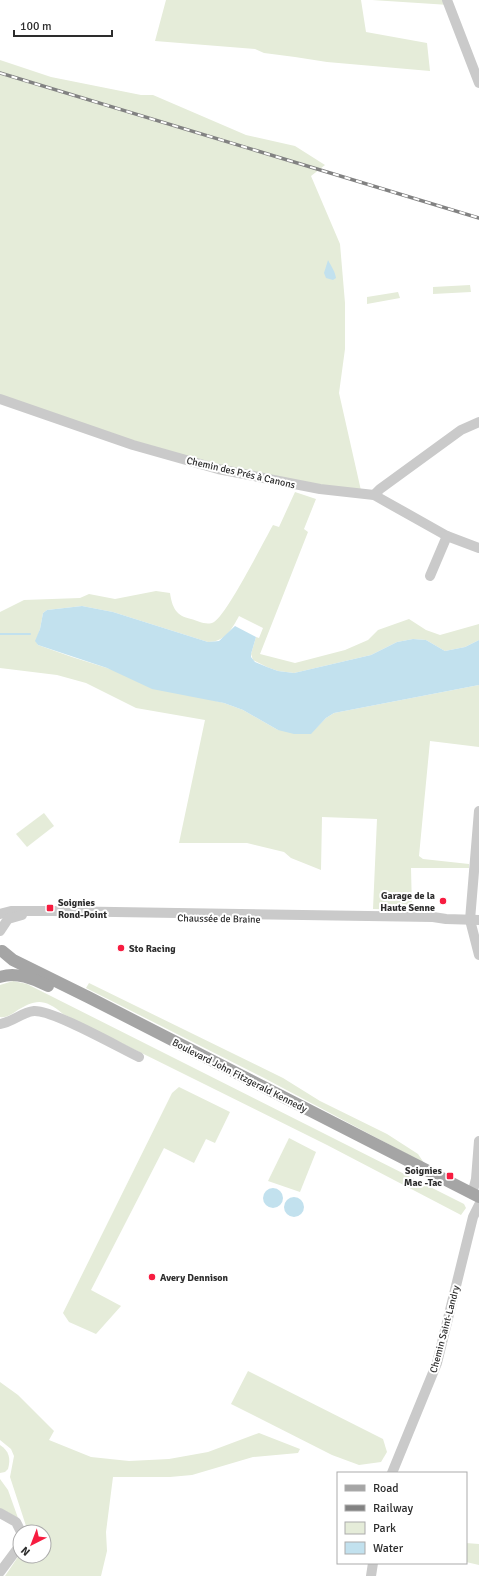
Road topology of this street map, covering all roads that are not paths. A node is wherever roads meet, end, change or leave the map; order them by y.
1 (447, 0) edge
2 (479, 83) edge
3 (0, 399) edge
4 (479, 422) edge
5 (374, 495) junction
6 (447, 536) junction
7 (479, 548) edge
8 (430, 576) dead end
9 (479, 811) edge
10 (0, 914) edge
11 (446, 919) junction
12 (474, 920) edge
13 (0, 931) edge
14 (1, 948) edge
15 (479, 954) edge
16 (0, 970) edge
17 (0, 977) edge
18 (0, 1024) edge
19 (139, 1057) dead end
20 (479, 1140) edge
21 (476, 1195) edge
22 (479, 1205) edge
23 (392, 1472) edge
24 (0, 1513) edge
25 (17, 1524) edge
26 (12, 1555) edge
27 (373, 1564) edge
28 (0, 1572) edge
29 (371, 1576) edge

1 - 2 street
3 - 5 street, Chemin des Prés à Canons
4 - 5 street
5 - 6 street, Chemin des Prés à Canons
6 - 7 street, Chemin des Prés à Canons
6 - 8 street
9 - 12 street
10 - 11 street, Chaussée de Braine
11 - 12 street, Chaussée de Braine
11 - 13 street, Chaussée de Braine
12 - 15 street
14 - 16 main road
14 - 21 main road, Boulevard John Fitzgerald Kennedy
17 - 22 main road, Boulevard John Fitzgerald Kennedy
18 - 19 street
20 - 21 street
22 - 23 street, Chemin Saint-Landry
24 - 25 street
26 - 28 street
27 - 29 street

